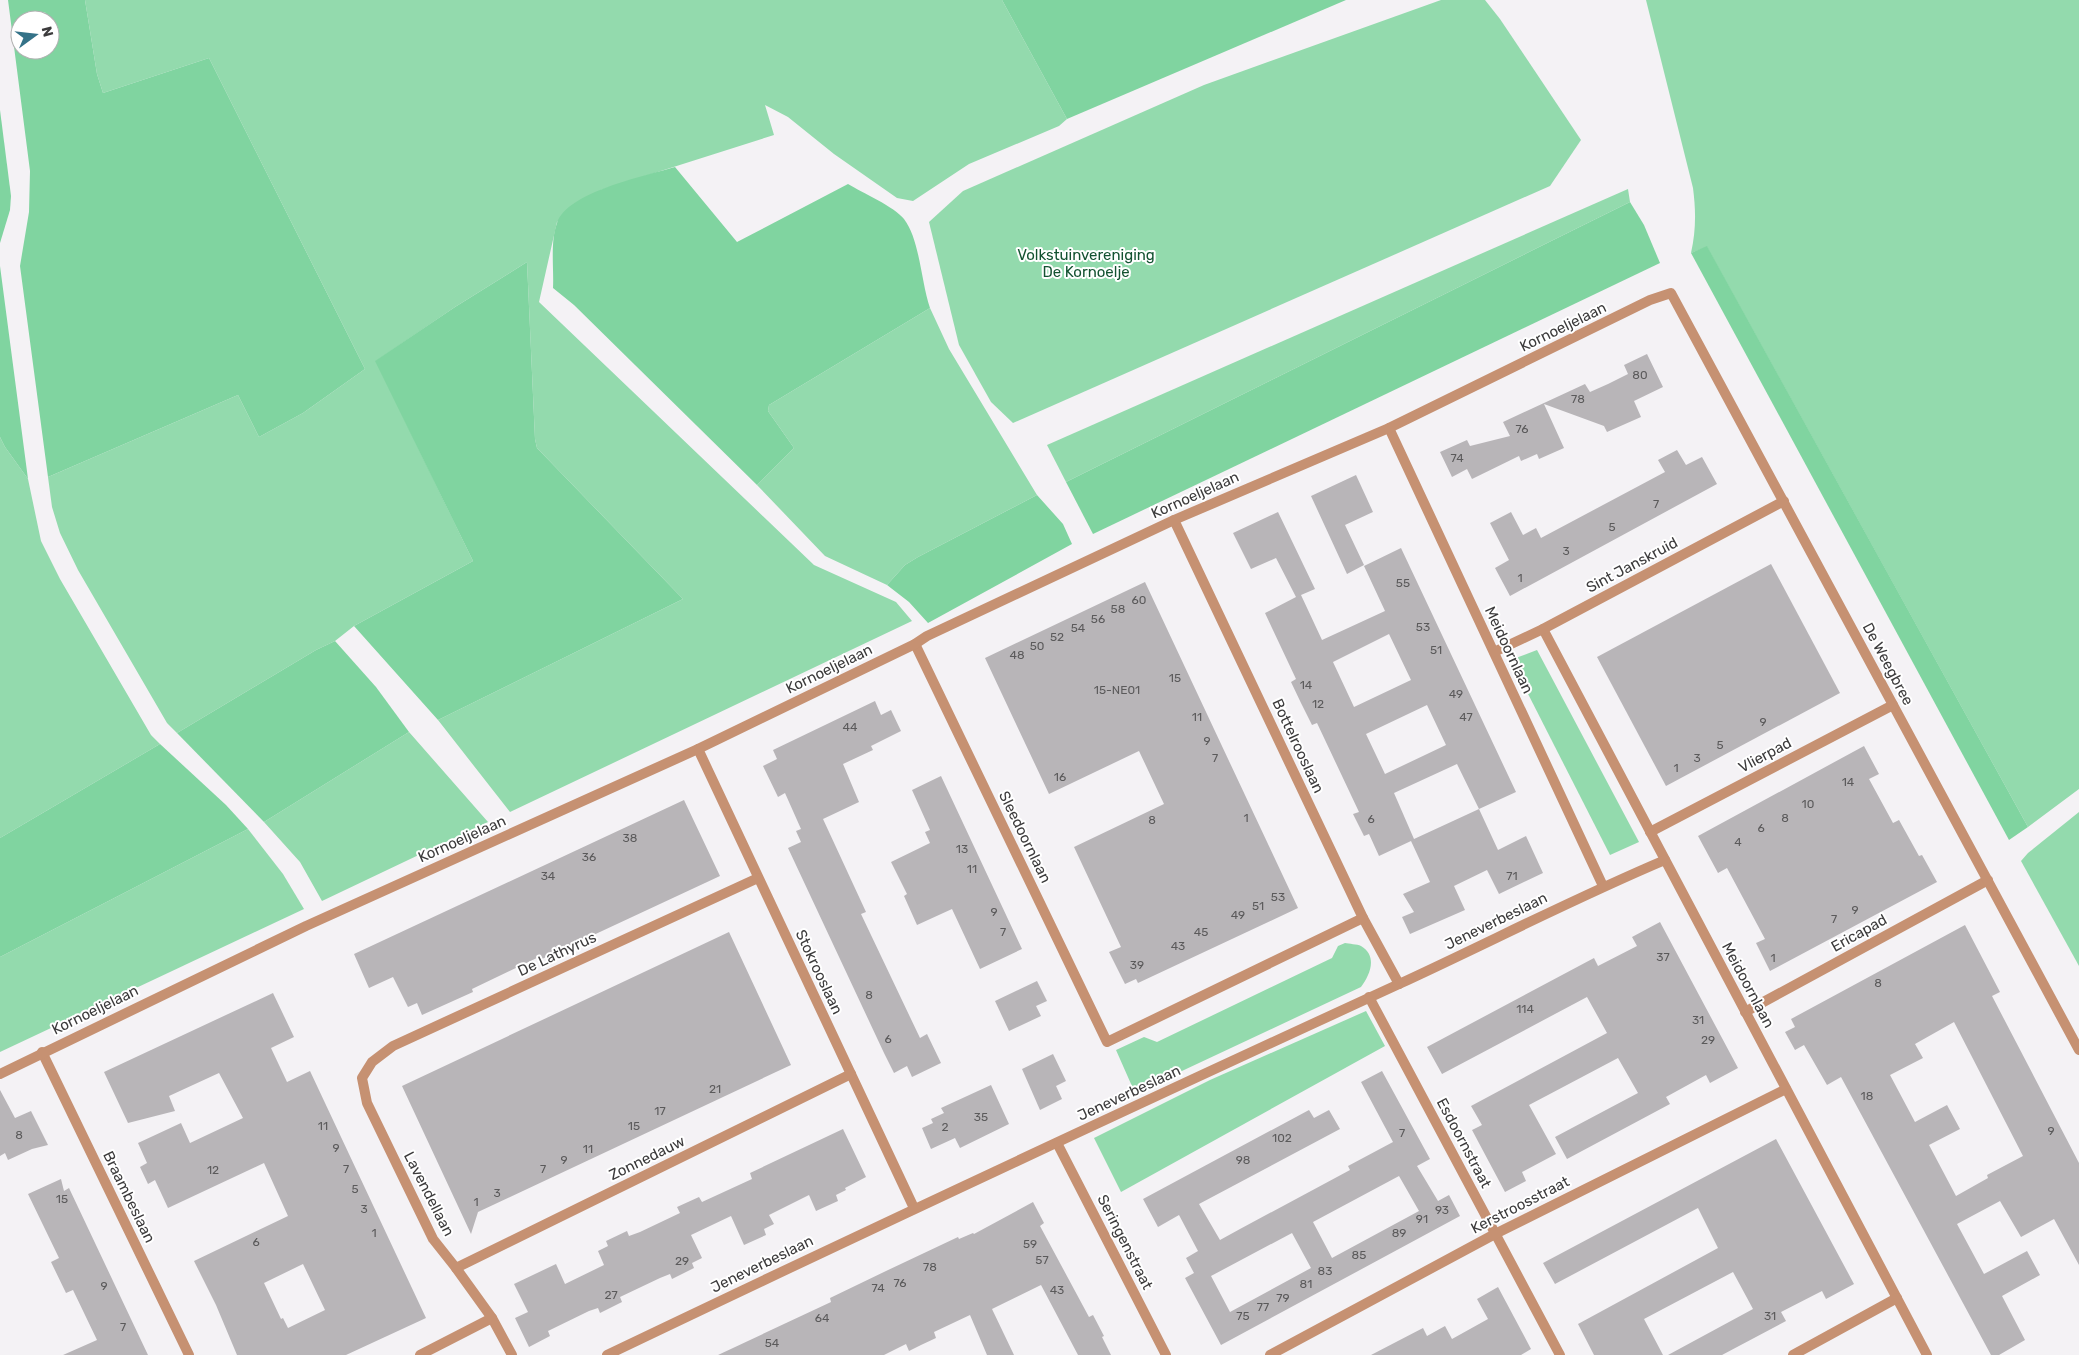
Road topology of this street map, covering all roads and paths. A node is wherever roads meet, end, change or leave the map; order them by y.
1 (1671, 293) joint
2 (1389, 428) junction
3 (1784, 502) junction
4 (1174, 520) junction
5 (1543, 629) junction
6 (915, 644) junction
7 (1494, 652) junction
8 (1893, 704) junction
9 (698, 749) junction
10 (1650, 832) junction
11 (1665, 860) junction
12 (758, 878) junction
13 (1988, 880) junction
14 (1603, 886) junction
15 (1363, 918) junction
16 (1398, 984) junction
17 (1369, 997) junction
18 (1746, 1012) junction
19 (2079, 1050) edge
20 (42, 1052) junction
21 (372, 1062) joint
22 (0, 1074) edge
23 (851, 1074) junction
24 (1786, 1089) junction
25 (1057, 1143) junction
26 (914, 1208) junction
27 (1495, 1234) junction
28 (456, 1268) junction
29 (1897, 1298) junction
30 (492, 1318) junction
31 (189, 1355) edge
32 (420, 1355) edge
33 (512, 1355) edge
34 (608, 1355) edge
35 (1166, 1355) edge
36 (1270, 1355) edge
37 (1560, 1355) edge
38 (1792, 1355) edge
39 (1928, 1355) edge

1 - 2 street, Kornoeljelaan
1 - 3 street, De Weegbree
2 - 4 street, Kornoeljelaan
2 - 7 street, Meidoornlaan
3 - 5 street, Sint Janskruid
3 - 8 street, De Weegbree
4 - 6 street, Kornoeljelaan
4 - 15 street, Bottelrooslaan
5 - 7 street, Sint Janskruid
5 - 10 street, Meidoornlaan
6 - 9 street, Kornoeljelaan
6 - 15 street, Sleedoornlaan
7 - 14 street, Meidoornlaan
8 - 10 street, Vlierpad
8 - 13 street, De Weegbree
9 - 12 street, Stokrooslaan
9 - 20 street, Kornoeljelaan
10 - 11 street, Meidoornlaan
11 - 14 street, Jeneverbeslaan
11 - 18 street, Meidoornlaan
12 - 21 street, De Lathyrus
12 - 23 street, Stokrooslaan
13 - 18 street, Ericapad
13 - 19 street, De Weegbree
14 - 16 street, Jeneverbeslaan
15 - 16 street, Bottelrooslaan
16 - 17 street, Jeneverbeslaan
17 - 25 street, Jeneverbeslaan
17 - 27 street, Esdoornstraat
18 - 24 street, Meidoornlaan
20 - 22 street, Kornoeljelaan
20 - 31 street, Braambeslaan
21 - 28 street, Lavendellaan
23 - 26 street, Stokrooslaan
23 - 28 street, Zonnedauw
24 - 27 street, Kerstroosstraat
24 - 29 street, Meidoornlaan
25 - 26 street, Jeneverbeslaan
25 - 35 street, Seringenstraat
26 - 34 street, Jeneverbeslaan
27 - 36 street, Kerstroosstraat
27 - 37 street, Esdoornstraat
28 - 30 street, Lavendellaan
29 - 38 street
29 - 39 street, Meidoornlaan
30 - 32 street
30 - 33 street, Lavendellaan

